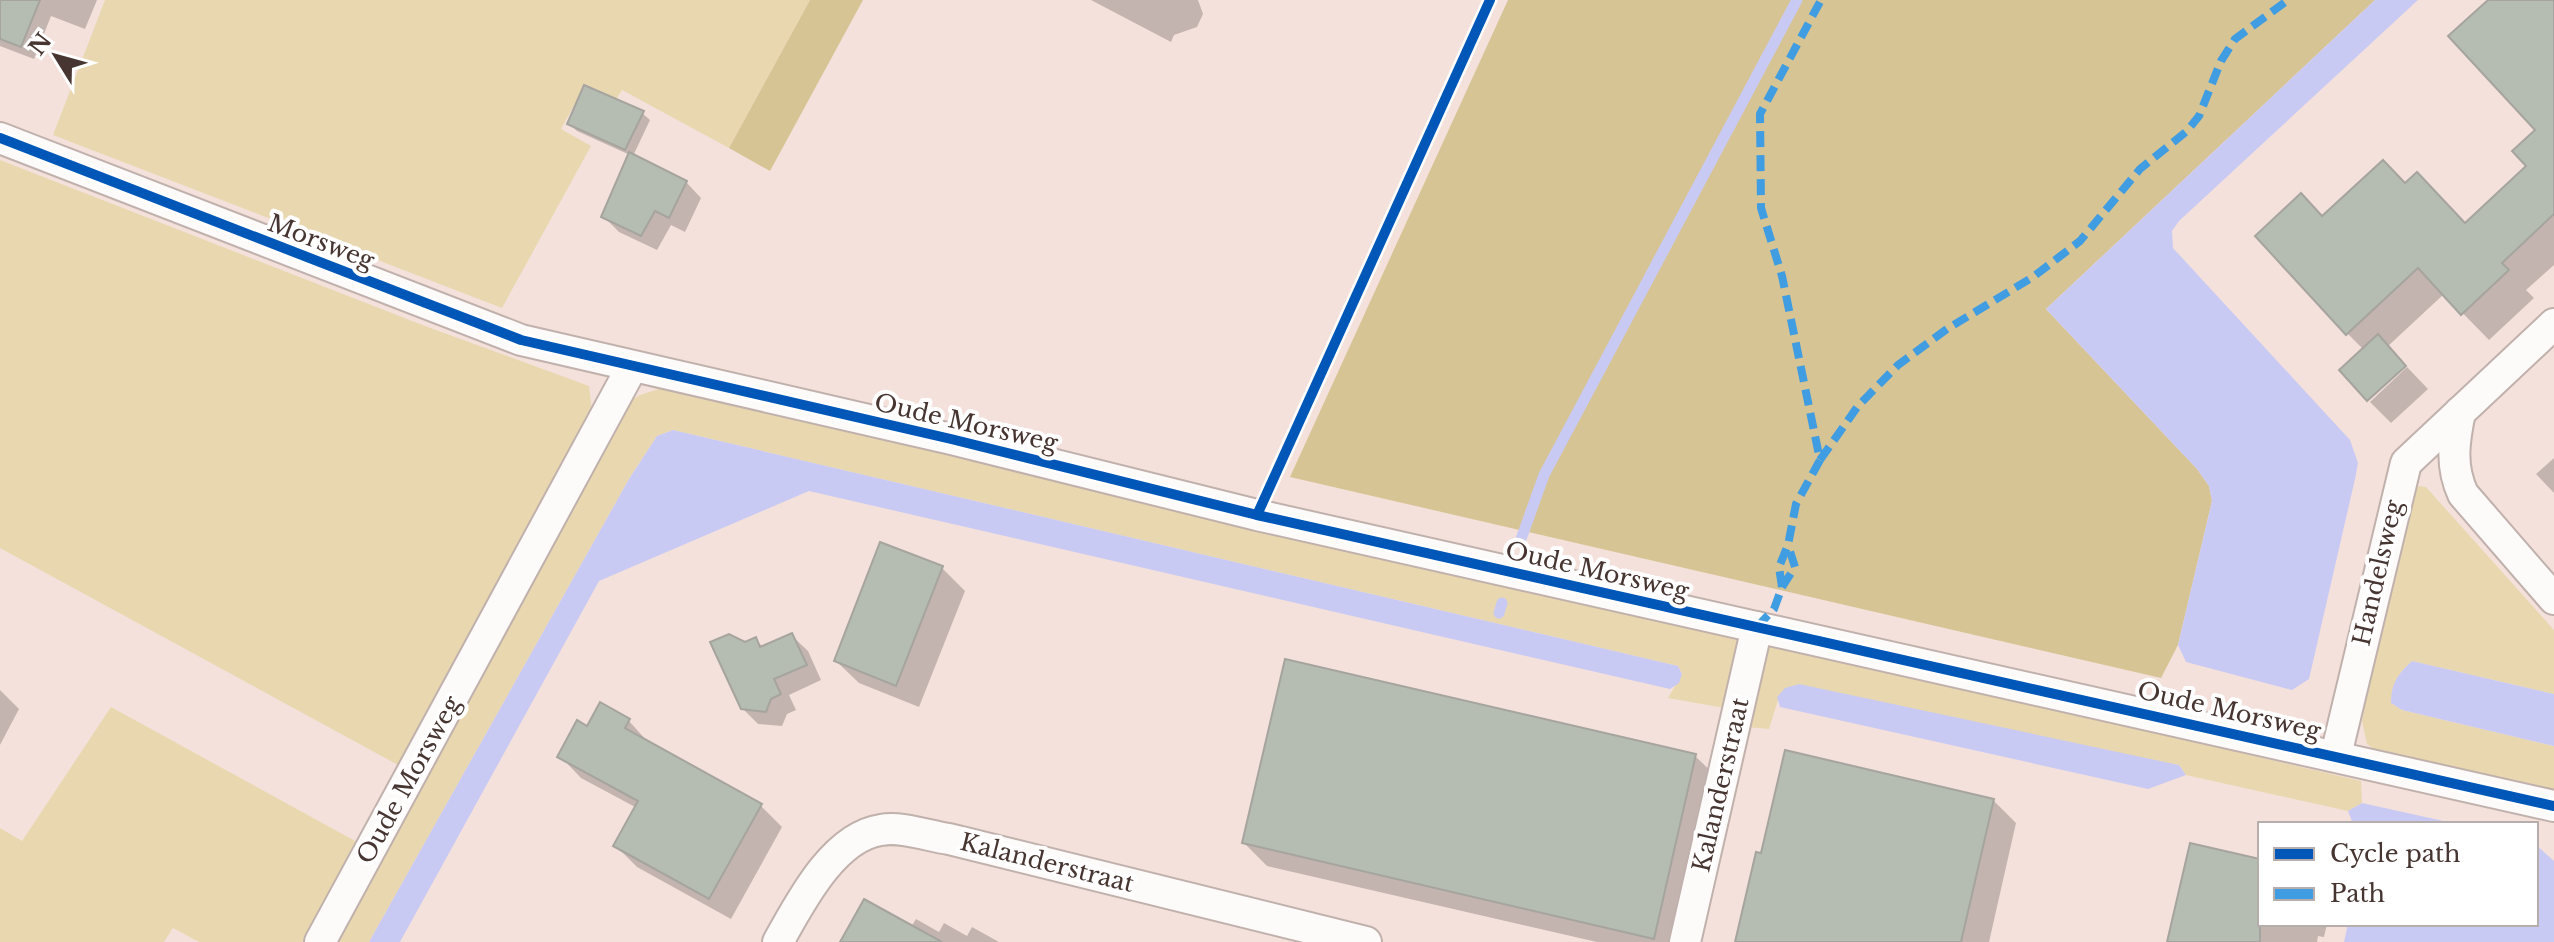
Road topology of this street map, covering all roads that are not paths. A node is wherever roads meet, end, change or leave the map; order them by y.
1 (0, 138) edge
2 (2554, 324) edge
3 (632, 367) junction
4 (2460, 412) junction
5 (2554, 599) edge
6 (1757, 627) junction
7 (2336, 755) junction
8 (2554, 806) edge
9 (320, 942) edge
10 (778, 942) edge
11 (1366, 942) edge
12 (1685, 942) edge

1 - 3 street, Morsweg
2 - 4 street, Handelsweg
3 - 6 street, Oude Morsweg
3 - 9 street, Oude Morsweg
4 - 5 street
4 - 7 street, Handelsweg
6 - 7 street, Oude Morsweg
6 - 12 street, Kalanderstraat
7 - 8 street, Oude Morsweg
10 - 11 street, Kalanderstraat

